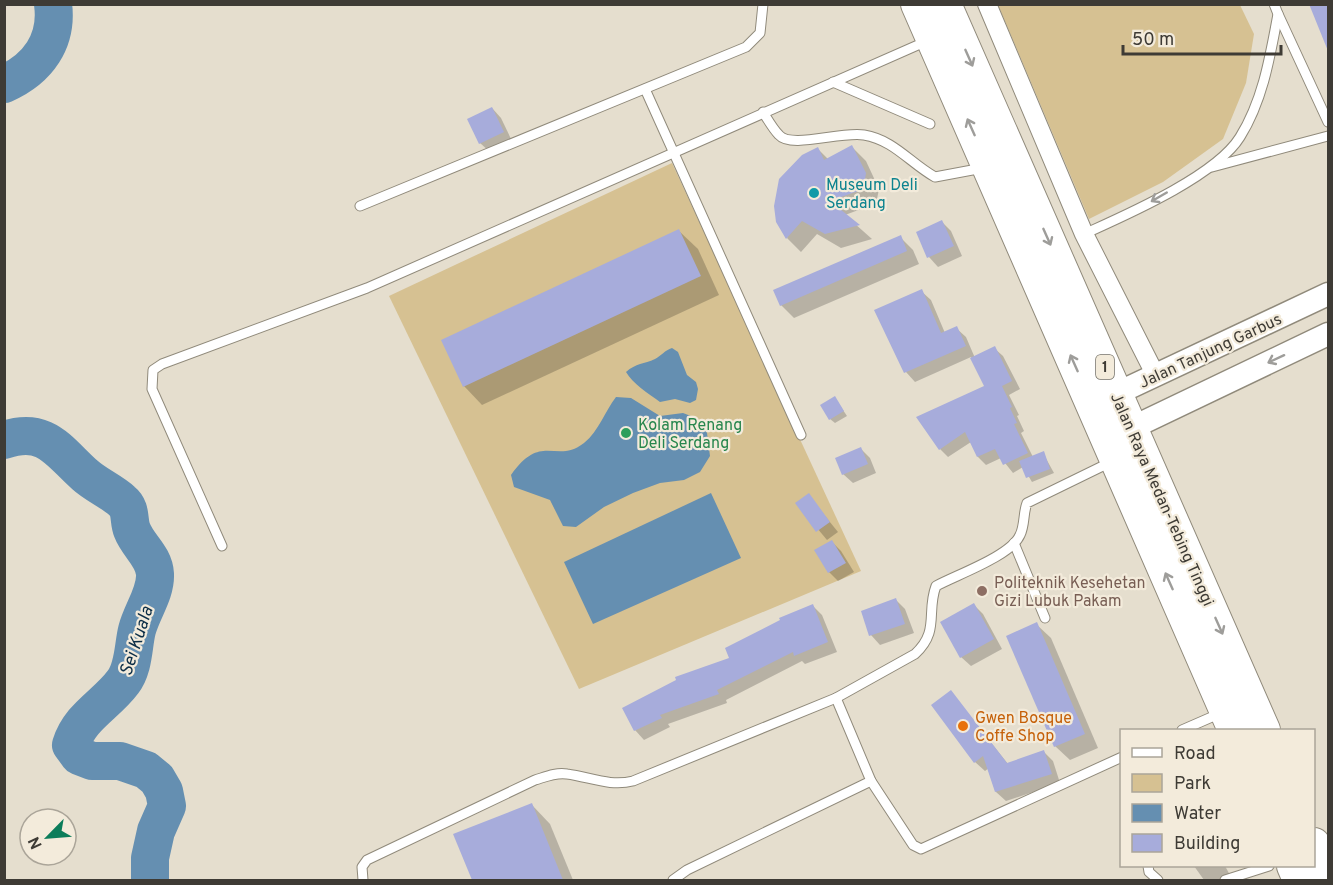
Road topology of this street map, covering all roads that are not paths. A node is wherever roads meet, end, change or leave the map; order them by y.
1 (763, 4) edge
2 (917, 4) edge
3 (945, 4) edge
4 (987, 4) edge
5 (1274, 4) edge
6 (1278, 14) junction
7 (932, 39) junction
8 (834, 82) junction
9 (645, 89) junction
10 (763, 112) junction
11 (1329, 122) edge
12 (930, 124) dead end
13 (1329, 136) edge
14 (675, 151) junction
15 (988, 167) junction
16 (1210, 168) junction
17 (360, 206) dead end
18 (1084, 234) junction
19 (1329, 294) edge
20 (1329, 333) edge
21 (1156, 376) junction
22 (1105, 399) junction
23 (801, 435) dead end
24 (1118, 442) junction
25 (1014, 543) junction
26 (222, 546) dead end
27 (1045, 618) dead end
28 (836, 698) junction
29 (1230, 721) edge
30 (1187, 729) edge
31 (1263, 729) edge
32 (1120, 759) edge
33 (871, 781) junction
34 (1315, 846) edge
35 (1148, 867) edge
36 (1266, 867) edge
37 (1329, 878) edge
38 (363, 880) edge
39 (673, 880) edge
40 (1158, 880) edge
41 (1225, 880) edge

1 - 9 lane
2 - 7 highway, Jalan Raya Medan-Tebing Tinggi / 1
3 -> 22 highway, Jalan Raya Medan-Tebing Tinggi / 1
4 - 18 street
5 - 6 lane
6 - 11 lane
6 - 16 lane
7 - 8 lane
15 -> 7 highway, Jalan Raya Medan-Tebing Tinggi / 1
8 - 10 lane
8 - 12 lane
9 - 14 lane
9 - 17 lane
10 - 14 lane
10 - 15 lane
13 - 16 lane
14 - 23 lane
14 - 26 lane
22 -> 15 highway, Jalan Raya Medan-Tebing Tinggi / 1
16 -> 18 lane
18 - 21 street
19 - 21 street, Jalan Tanjung Garbus
20 -> 24 street
21 - 22 street, Jalan Tanjung Garbus
22 - 24 highway, Jalan Raya Medan-Tebing Tinggi / 1
24 - 25 lane
29 -> 24 highway, Jalan Raya Medan-Tebing Tinggi / 1
24 -> 31 highway, Jalan Raya Medan-Tebing Tinggi / 1
25 - 27 lane
25 - 28 lane
28 - 33 lane
28 - 38 lane
29 - 30 lane
32 - 33 lane
33 - 39 lane
34 - 37 highway
35 - 40 lane
36 - 41 lane

